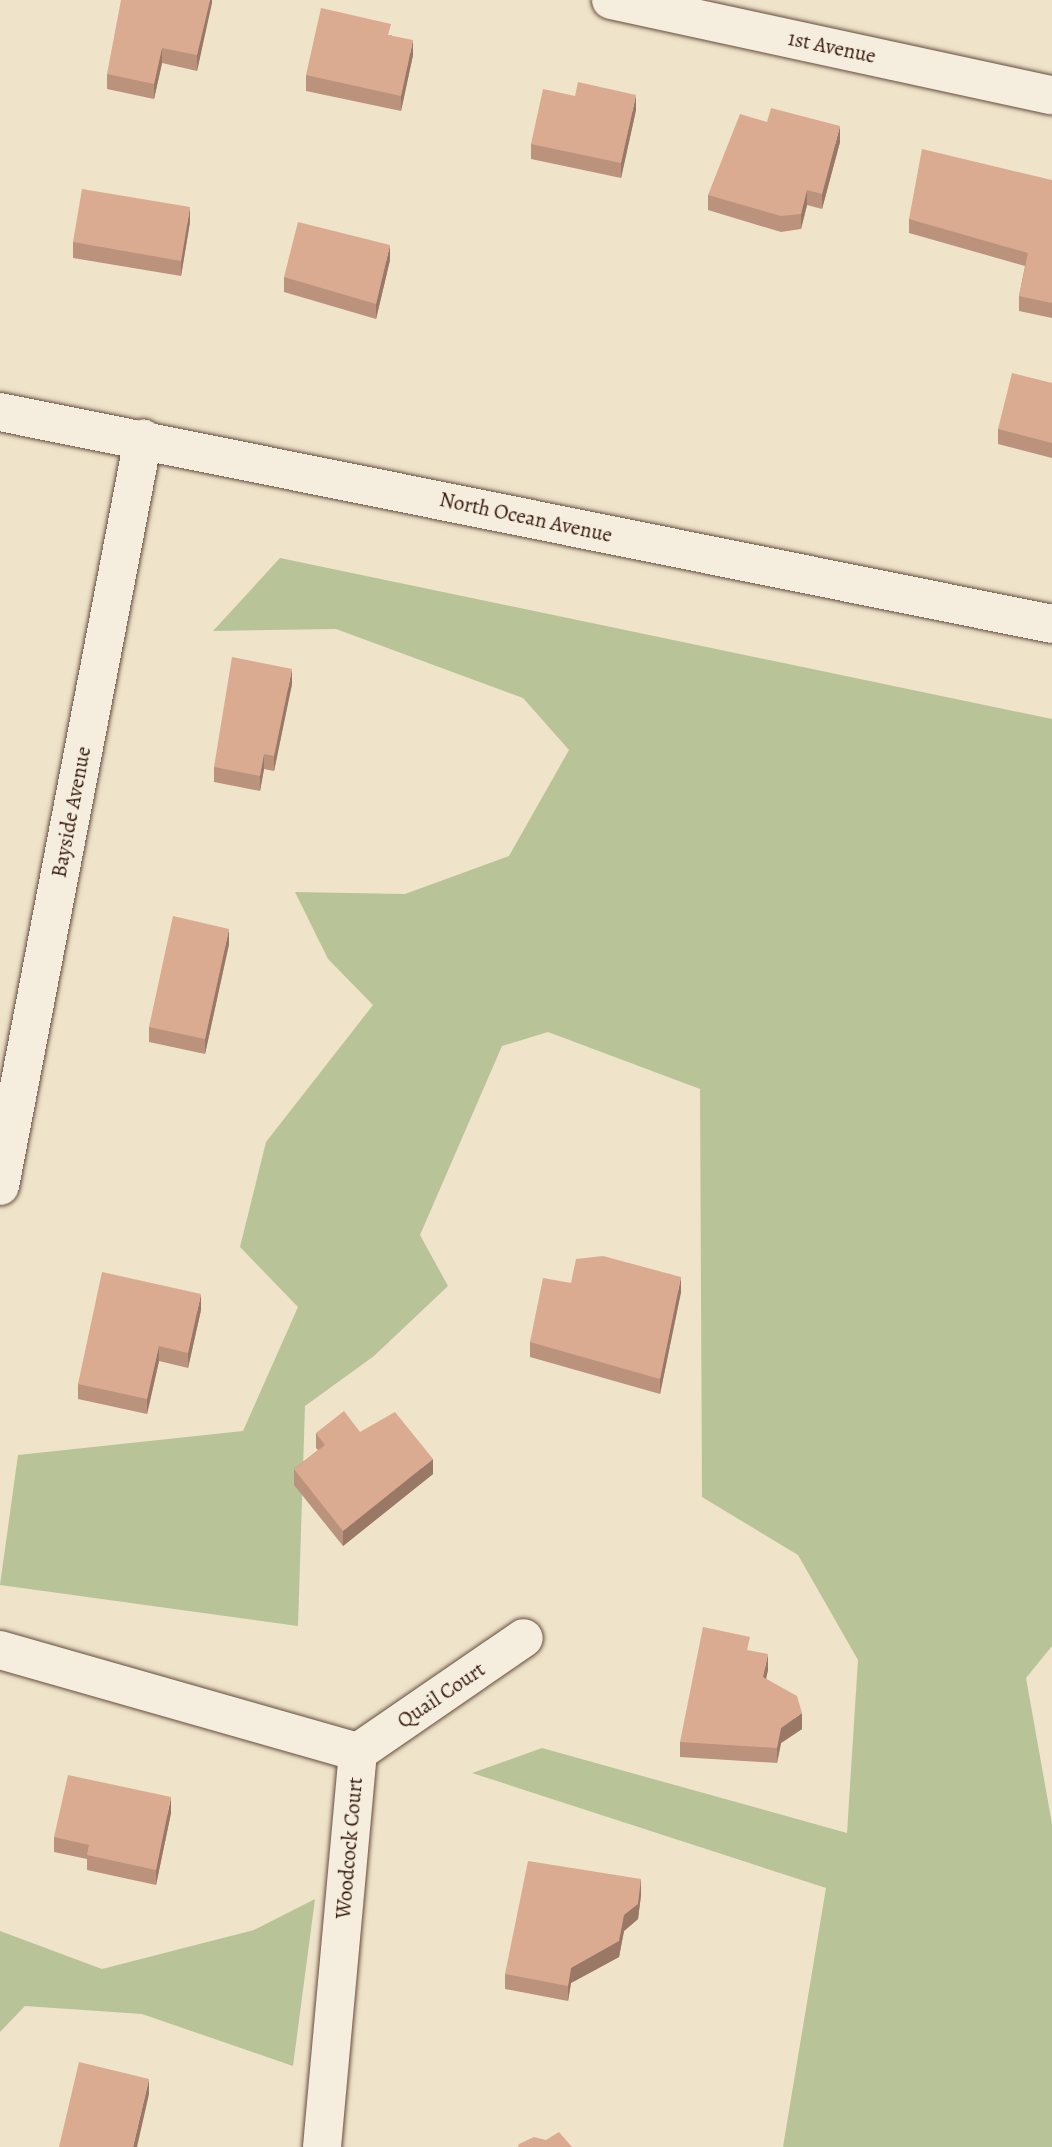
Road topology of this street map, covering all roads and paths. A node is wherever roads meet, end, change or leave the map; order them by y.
1 (611, 0) edge
2 (1052, 94) edge
3 (0, 412) edge
4 (143, 439) junction
5 (1052, 624) edge
6 (0, 1186) edge
7 (524, 1638) dead end
8 (0, 1650) edge
9 (358, 1752) junction
10 (322, 2147) edge

1 - 2 street, 1st Avenue
3 - 4 street, North Ocean Avenue
4 - 5 street, North Ocean Avenue
4 - 6 street, Bayside Avenue
7 - 9 street, Quail Court
8 - 9 street, Woodcock Court
9 - 10 street, Woodcock Court

